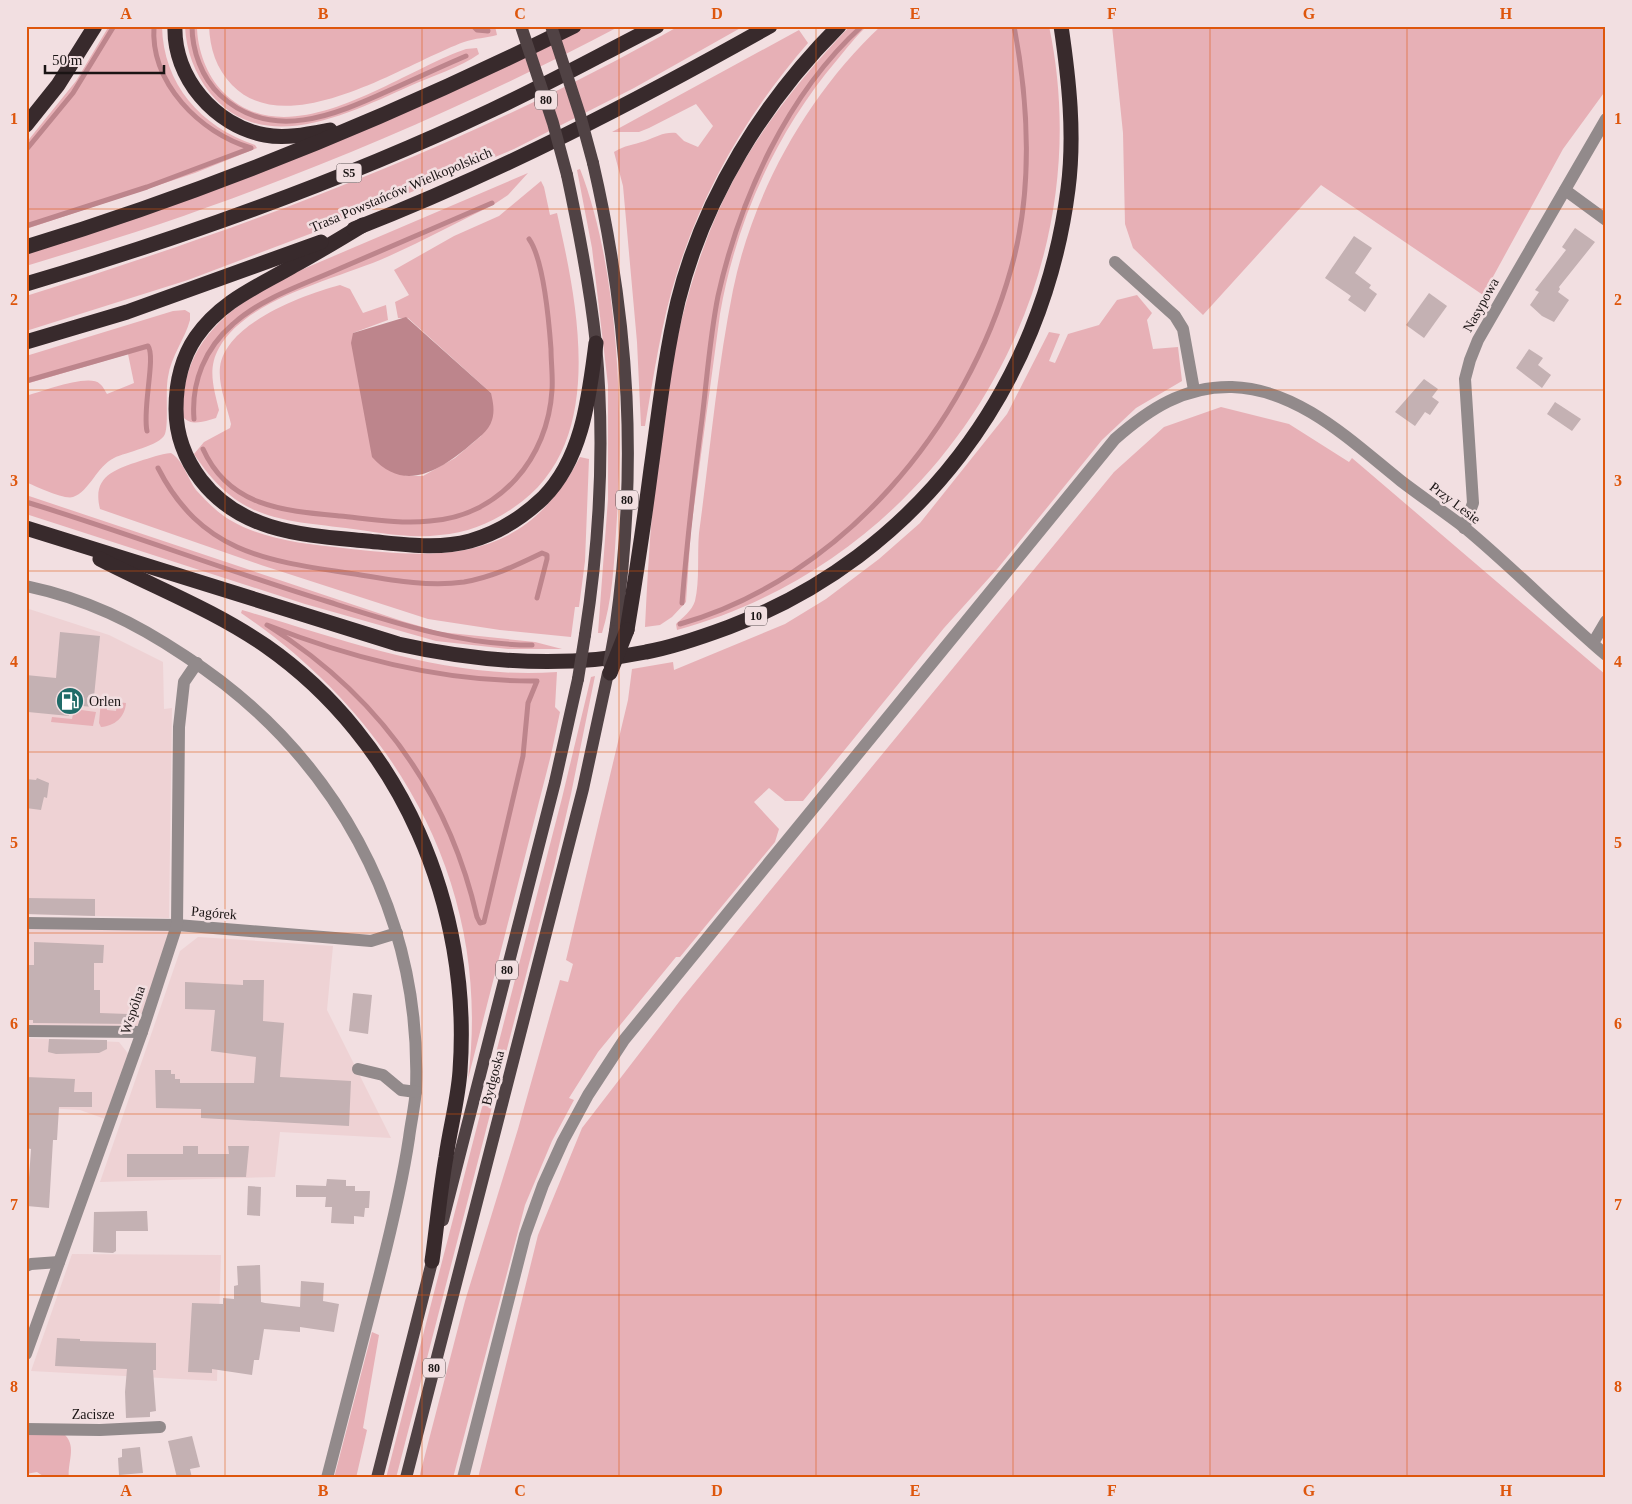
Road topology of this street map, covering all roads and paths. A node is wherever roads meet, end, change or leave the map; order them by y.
1 (95, 26) edge
2 (175, 26) edge
3 (521, 26) edge
4 (551, 26) edge
5 (574, 26) edge
6 (657, 26) edge
7 (770, 26) edge
8 (839, 26) edge
9 (1061, 26) edge
10 (1606, 119) edge
11 (26, 125) edge
12 (353, 126) junction
13 (1565, 190) junction
14 (1606, 220) edge
15 (363, 225) junction
16 (26, 247) edge
17 (1115, 262) dead end
18 (26, 284) edge
19 (26, 342) edge
20 (596, 343) junction
21 (1194, 390) junction
22 (26, 528) edge
23 (1464, 528) junction
24 (63, 540) junction
25 (26, 586) edge
26 (1606, 621) edge
27 (621, 631) junction
28 (1593, 643) junction
29 (1606, 655) edge
30 (197, 663) junction
31 (608, 677) joint
32 (26, 924) edge
33 (177, 925) junction
34 (397, 933) junction
35 (26, 1031) edge
36 (142, 1032) junction
37 (358, 1069) dead end
38 (416, 1092) junction
39 (432, 1261) junction
40 (59, 1262) junction
41 (26, 1266) edge
42 (26, 1354) edge
43 (160, 1427) dead end
44 (26, 1429) edge
45 (327, 1478) edge
46 (377, 1478) edge
47 (406, 1478) edge
48 (463, 1478) edge

1 - 11 highway
2 - 12 highway
3 - 20 main road, 80, bridge
4 - 27 main road, 80, bridge
5 - 12 highway
6 - 18 highway, S5
7 - 15 highway, Trasa Powstańców Wielkopolskich
8 - 27 highway
9 - 24 highway, 10
10 - 13 street, Nasypowa
12 - 16 highway
13 - 14 street
13 - 23 street, Nasypowa
15 - 19 highway, Trasa Powstańców Wielkopolskich
15 - 20 highway
17 - 21 street
20 - 39 main road, 80, bridge
21 - 23 street, Przy Lesie
21 - 48 street, Przy Lesie
22 - 24 highway, 10
23 - 28 street, Przy Lesie
24 - 39 highway
25 - 30 street
26 - 28 street
27 - 31 highway, bridge
28 - 29 street, Przy Lesie
30 - 33 street, Wspólna
30 - 34 street
31 - 47 main road, Bydgoska / 80
32 - 33 street, Pagórek
33 - 34 street, Pagórek
33 - 36 street, Wspólna
34 - 38 street
35 - 36 street
36 - 40 street, Wspólna
37 - 38 street
38 - 45 street
39 - 46 main road, 80
40 - 41 street
40 - 42 street, Wspólna
43 - 44 street, Zacisze

